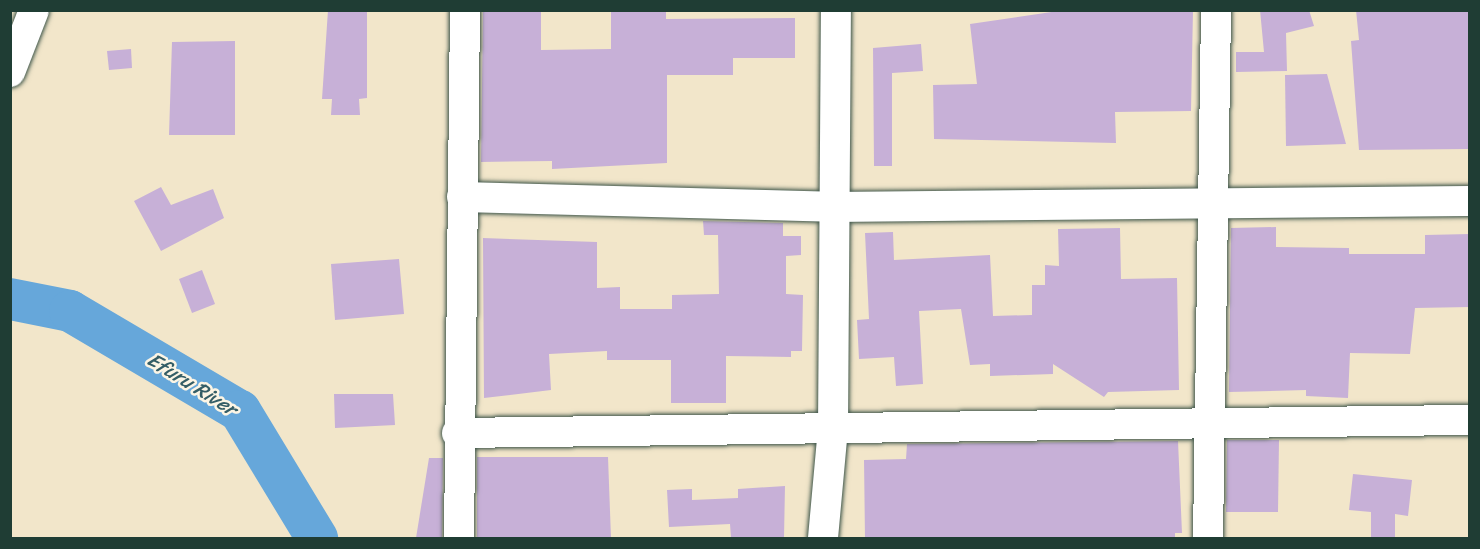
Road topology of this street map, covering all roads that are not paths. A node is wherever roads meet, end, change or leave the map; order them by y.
1 (34, 10) edge
2 (465, 10) edge
3 (836, 10) edge
4 (1216, 10) edge
5 (10, 72) edge
6 (462, 197) junction
7 (1470, 201) edge
8 (1209, 203) junction
9 (832, 207) junction
10 (1470, 420) edge
11 (1210, 424) junction
12 (833, 429) junction
13 (457, 433) junction
14 (459, 538) edge
15 (823, 538) edge
16 (1208, 538) edge

1 - 5 street
2 - 6 street
3 - 9 street
4 - 8 street
6 - 9 street
6 - 13 street
7 - 8 street
8 - 9 street
8 - 11 street
9 - 12 street
10 - 11 street
11 - 12 street
11 - 16 street
12 - 13 street
12 - 15 street
13 - 14 street

